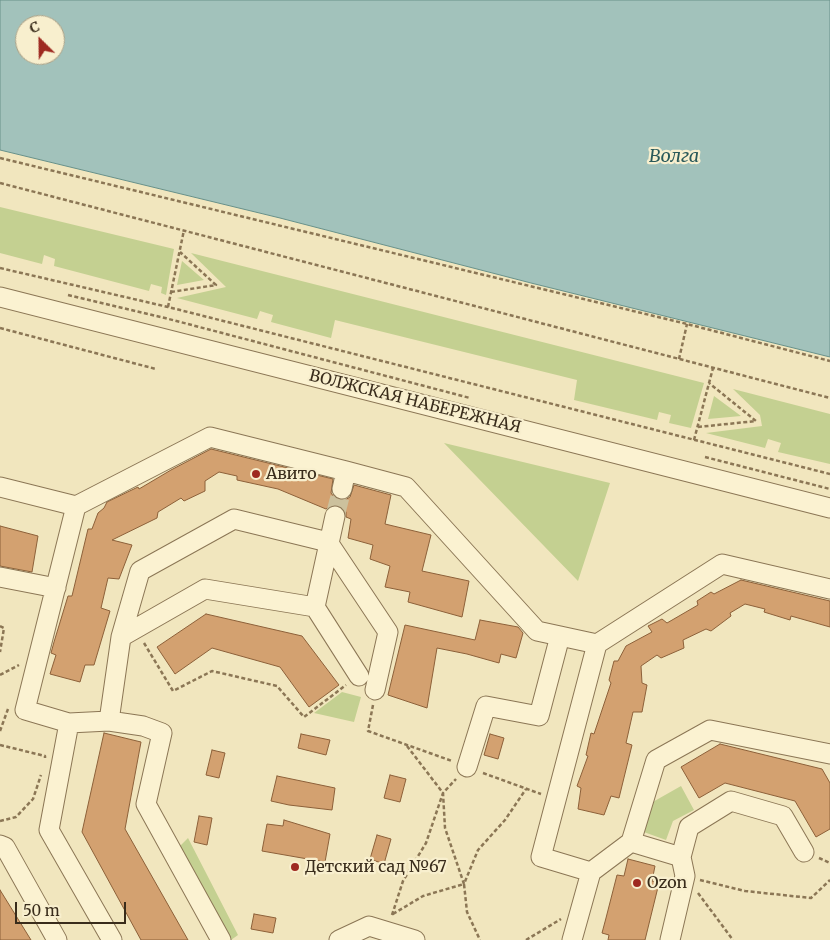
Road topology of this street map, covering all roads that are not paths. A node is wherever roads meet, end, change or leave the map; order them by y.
1 (0, 297) edge
2 (0, 487) edge
3 (76, 506) junction
4 (830, 508) edge
5 (335, 516) tunnel mouth
6 (328, 542) junction
7 (0, 577) edge
8 (56, 588) junction
9 (830, 589) edge
10 (315, 608) junction
11 (128, 633) junction
12 (560, 636) junction
13 (596, 644) junction
14 (353, 680) road end
15 (375, 690) road end
16 (109, 721) junction
17 (69, 723) junction
18 (830, 754) edge
19 (467, 767) road end
20 (631, 842) junction
21 (0, 845) edge
22 (804, 852) dead end
23 (681, 856) junction
24 (591, 872) junction
25 (371, 934) edge
26 (57, 940) edge
27 (112, 940) edge
28 (221, 940) edge
29 (339, 940) edge
30 (415, 940) edge
31 (572, 940) edge
32 (670, 940) edge

1 - 4 street, ВОЛЖСКАЯ НАБЕРЕЖНАЯ
2 - 3 street
3 - 8 street
3 - 12 street
5 - 6 street
6 - 10 street
6 - 11 street
6 - 15 street
7 - 8 street
8 - 17 street
9 - 13 street
10 - 11 street
10 - 14 street
11 - 16 street
12 - 13 street
12 - 19 street
13 - 24 street
16 - 17 street
16 - 28 street
17 - 27 street
18 - 20 street
20 - 23 street
20 - 24 street
21 - 26 street
22 - 23 street
23 - 32 street
24 - 31 street
25 - 29 street
25 - 30 street

